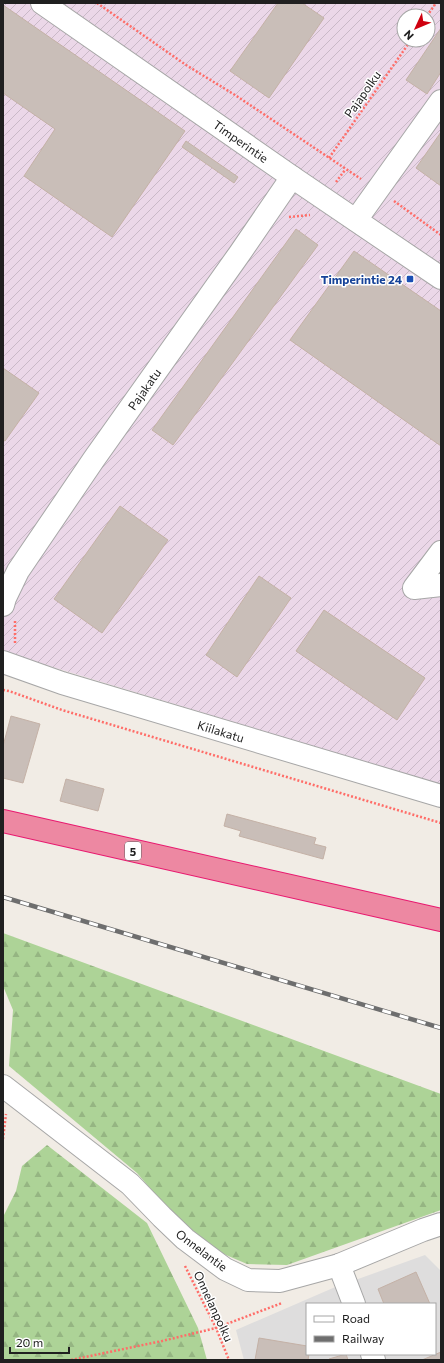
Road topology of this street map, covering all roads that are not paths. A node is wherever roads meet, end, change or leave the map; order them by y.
1 (52, 6) edge
2 (441, 101) edge
3 (292, 177) junction
4 (356, 220) junction
5 (441, 278) edge
6 (441, 552) edge
7 (441, 585) edge
8 (9, 611) edge
9 (9, 664) edge
10 (441, 796) edge
11 (3, 822) edge
12 (441, 920) edge
13 (3, 1086) edge
14 (441, 1224) edge
15 (339, 1265) junction
16 (354, 1303) edge

1 - 3 street, Timperintie
2 - 4 street
3 - 4 street, Timperintie
3 - 8 street, Pajakatu
4 - 5 street, Timperintie
6 - 7 street
9 - 10 street, Kiilakatu
11 - 12 highway, 5
13 - 15 street, Onnelantie
14 - 15 street, Onnelantie
15 - 16 street

